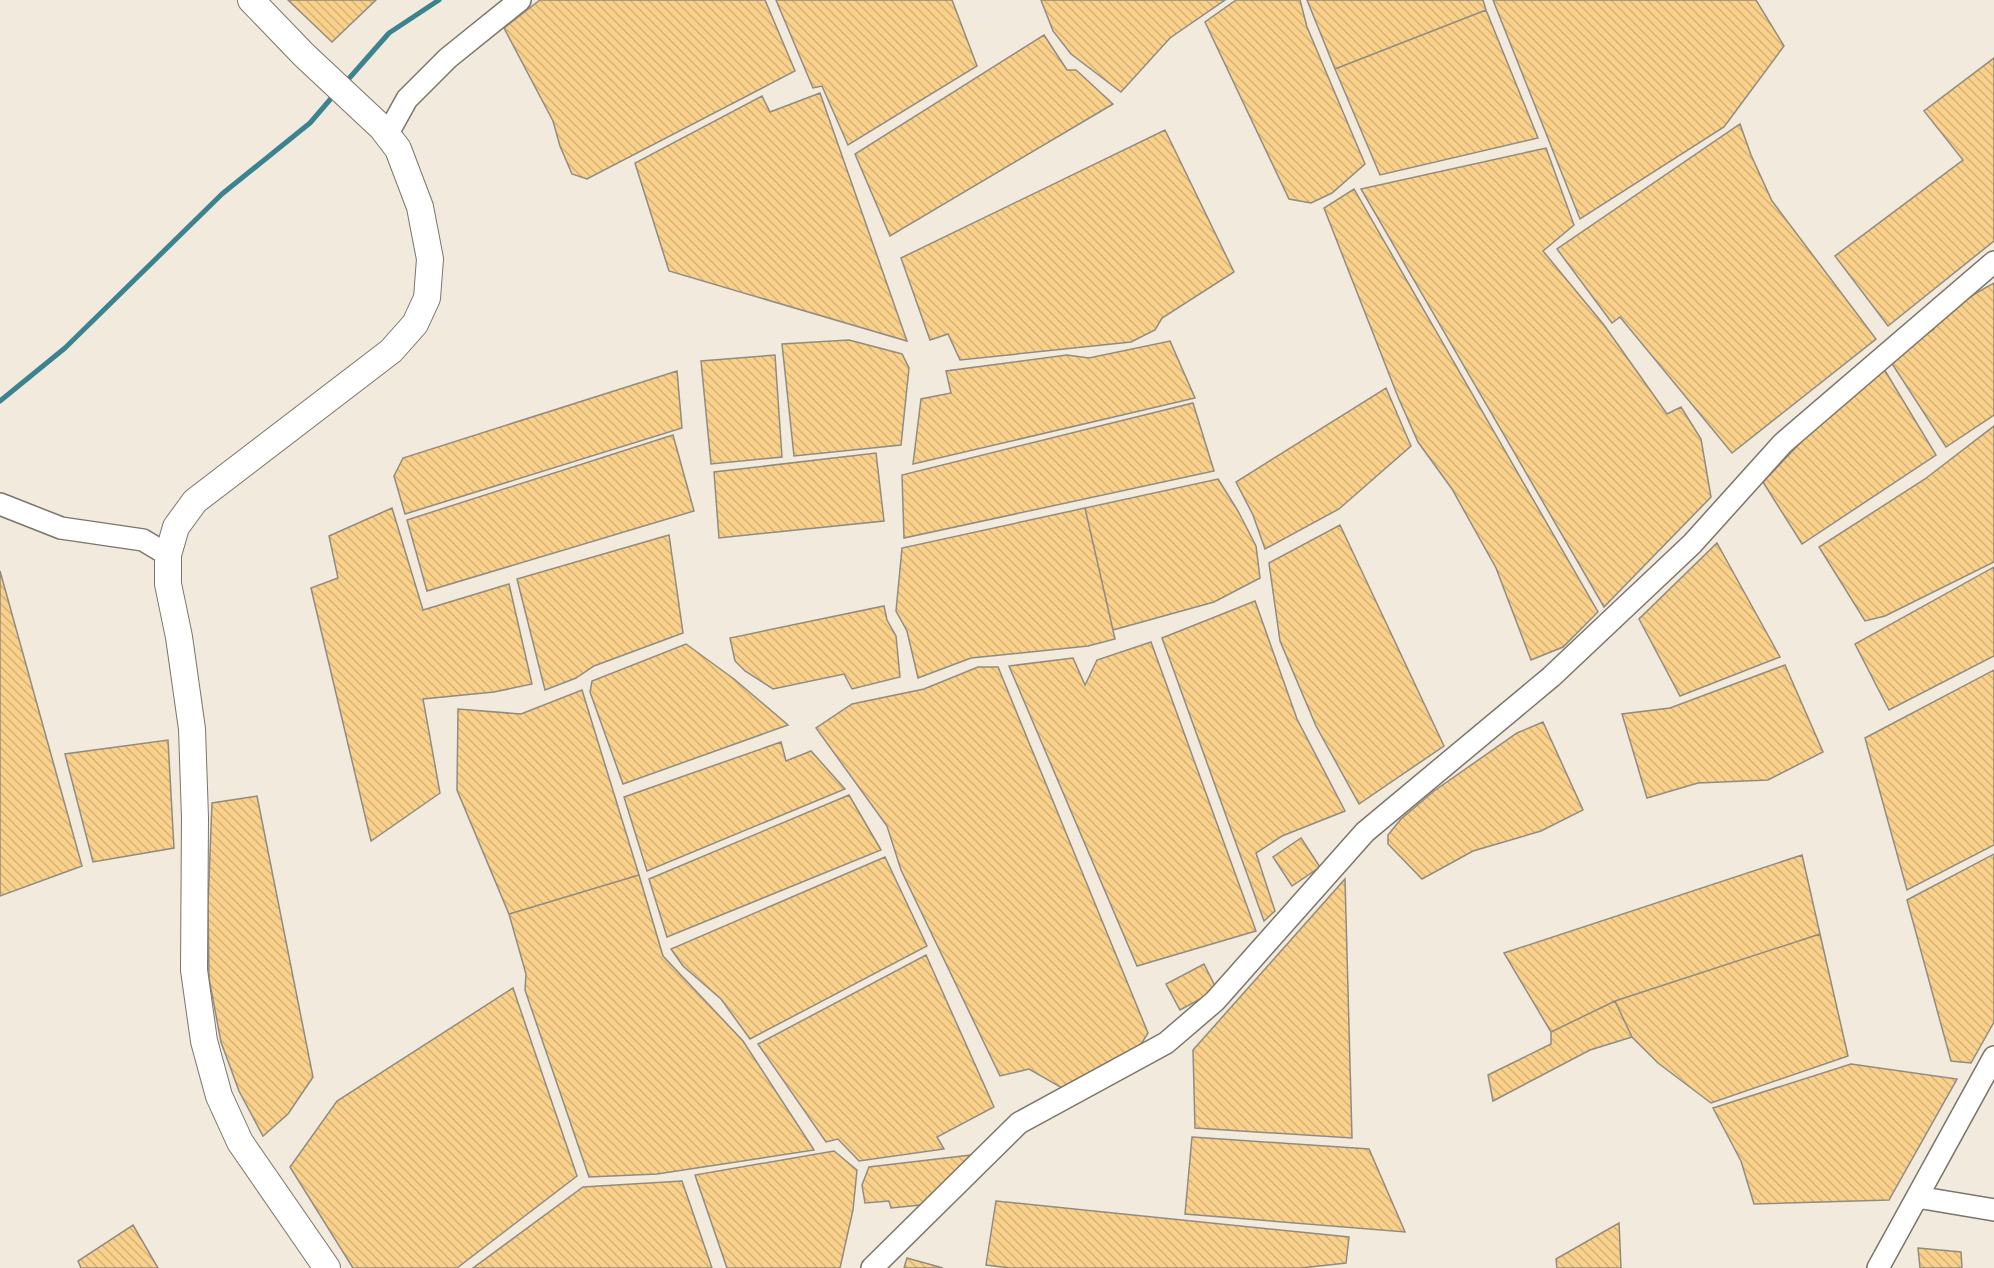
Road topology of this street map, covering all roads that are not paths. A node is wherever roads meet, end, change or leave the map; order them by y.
1 (251, 0) edge
2 (520, 0) edge
3 (385, 131) junction
4 (1994, 262) edge
5 (0, 504) edge
6 (168, 555) junction
7 (1994, 1057) edge
8 (1917, 1197) junction
9 (1994, 1210) edge
10 (327, 1268) edge
11 (872, 1268) edge
12 (1878, 1268) edge

1 - 3 street
2 - 3 street
3 - 6 street
4 - 11 street
5 - 6 street
6 - 10 street
7 - 8 street
8 - 9 street
8 - 12 street

